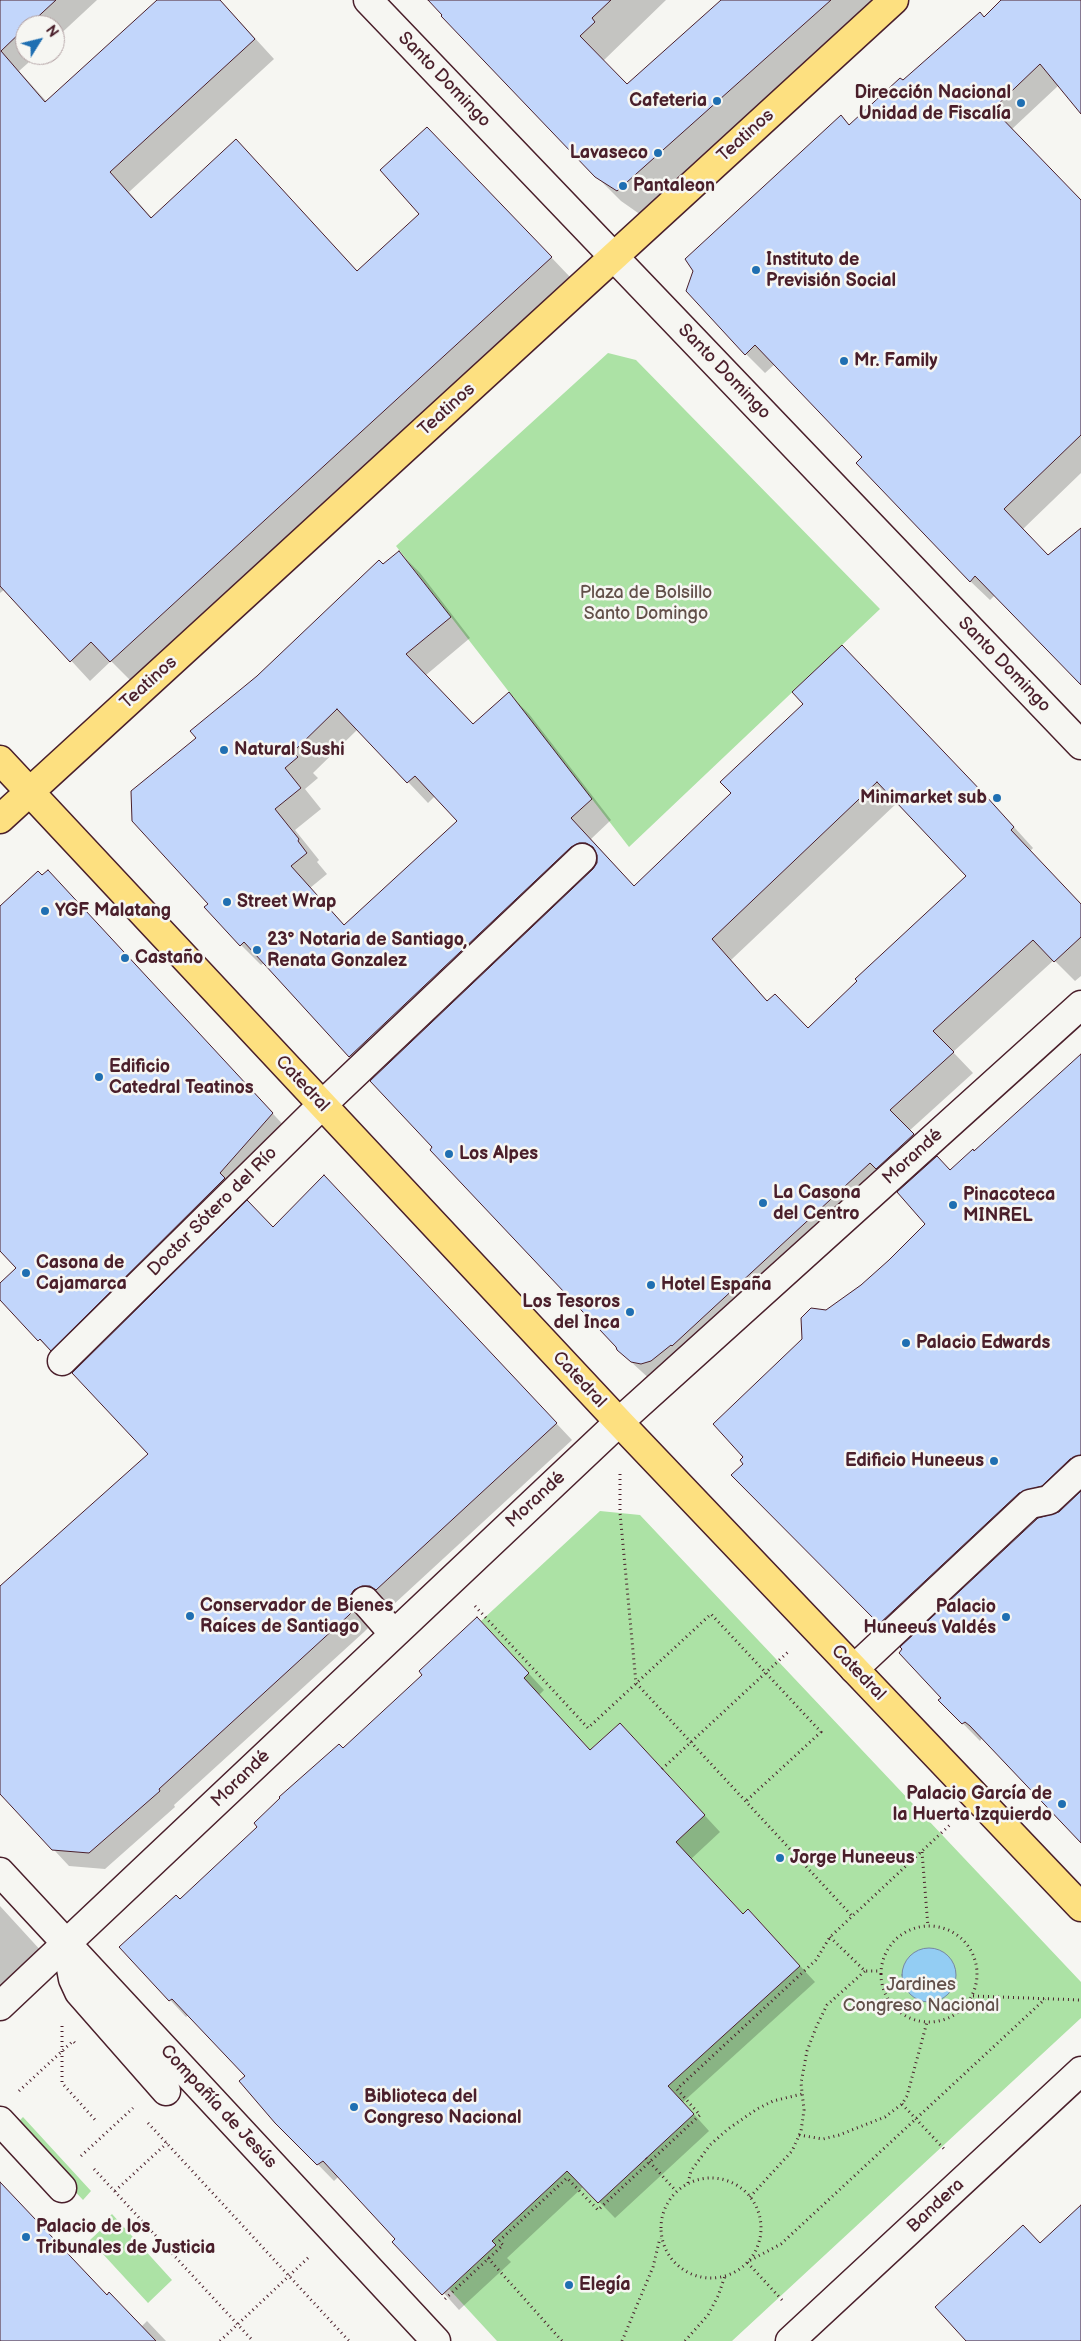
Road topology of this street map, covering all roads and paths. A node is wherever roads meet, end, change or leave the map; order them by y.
1 (368, 0) edge
2 (894, 0) edge
3 (614, 257) junction
4 (1081, 745) edge
5 (0, 760) edge
6 (30, 792) junction
7 (0, 819) edge
8 (582, 858) dead end
9 (1081, 1005) edge
10 (322, 1105) junction
11 (62, 1361) dead end
12 (619, 1422) junction
13 (1081, 1470) edge
14 (620, 1513) dead end
15 (364, 1601) dead end
16 (486, 1617) dead end
17 (394, 1634) junction
18 (778, 1662) dead end
19 (854, 1669) junction
20 (766, 1673) junction
21 (636, 1683) junction
22 (691, 1742) junction
23 (662, 1769) dead end
24 (746, 1801) junction
25 (941, 1834) dead end
26 (922, 1851) junction
27 (0, 1872) edge
28 (1081, 1907) edge
29 (852, 1916) junction
30 (928, 1927) junction
31 (830, 1936) junction
32 (66, 1945) junction
33 (865, 1971) junction
34 (881, 1971) junction
35 (973, 1996) junction
36 (1045, 1999) junction
37 (1081, 2000) edge
38 (0, 2006) edge
39 (927, 2022) junction
40 (79, 2047) dead end
41 (1081, 2071) edge
42 (62, 2083) dead end
43 (21, 2090) junction
44 (166, 2091) dead end
45 (802, 2094) junction
46 (15, 2095) dead end
47 (28, 2097) dead end
48 (128, 2100) dead end
49 (902, 2104) junction
50 (134, 2107) junction
51 (140, 2114) dead end
52 (916, 2119) junction
53 (0, 2121) edge
54 (147, 2121) dead end
55 (98, 2122) dead end
56 (799, 2136) junction
57 (167, 2143) junction
58 (942, 2147) dead end
59 (75, 2148) dead end
60 (81, 2156) junction
61 (646, 2158) dead end
62 (649, 2162) junction
63 (688, 2183) junction
64 (62, 2188) dead end
65 (115, 2191) junction
66 (676, 2191) junction
67 (750, 2197) junction
68 (335, 2233) junction
69 (660, 2237) junction
70 (488, 2258) junction
71 (747, 2262) junction
72 (289, 2275) junction
73 (725, 2276) junction
74 (452, 2292) dead end
75 (780, 2297) dead end
76 (238, 2324) junction
77 (220, 2341) edge
78 (253, 2341) edge
79 (349, 2341) edge
80 (436, 2341) edge
81 (562, 2341) edge
82 (622, 2341) edge
83 (685, 2341) edge
84 (790, 2341) edge

1 - 3 street, Santo Domingo
2 - 3 main road, Teatinos
3 - 4 street, Santo Domingo
3 - 6 main road, Teatinos
5 - 6 main road, Catedral
6 - 7 main road, Teatinos
6 - 10 main road, Catedral
8 - 10 street, Doctor Sótero del Río
9 - 12 street, Morandé
10 - 11 street, Doctor Sótero del Río
10 - 12 main road, Catedral
12 - 17 street, Morandé
12 - 19 main road, Catedral
13 - 19 street
14 - 21 path
15 - 17 street
16 - 21 path
17 - 32 street, Morandé
18 - 20 path
19 - 28 main road, Catedral
20 - 21 path
20 - 22 path
20 - 24 path
21 - 22 path
22 - 23 path
22 - 24 path
24 - 29 path
25 - 26 path
26 - 29 path
26 - 30 path
27 - 32 street, Compañía de Jesús
29 - 31 path
30 - 34 path
30 - 35 path
31 - 33 path
31 - 62 path
32 - 38 street, Morandé
32 - 44 street
32 - 68 street, Compañía de Jesús
33 - 34 path
33 - 45 path
34 - 39 path
35 - 36 path
35 - 39 path
36 - 37 path
36 - 52 path
39 - 49 path
40 - 43 path
41 - 84 street, Bandera
42 - 55 path
43 - 46 path
43 - 47 path
45 - 56 path
45 - 63 path
48 - 50 path
49 - 52 path
49 - 56 path
50 - 51 path
50 - 60 path
52 - 58 path
52 - 71 path
53 - 64 street
54 - 57 path
56 - 67 path
57 - 65 path
57 - 72 path
59 - 60 path
60 - 65 path
61 - 62 path
62 - 66 path
62 - 70 path
63 - 66 path
63 - 67 path
65 - 76 path
66 - 69 path
67 - 71 path
68 - 72 path
68 - 80 street, Compañía de Jesús
69 - 73 path
69 - 82 path
70 - 74 path
70 - 81 path
71 - 73 path
71 - 75 path
72 - 76 path
72 - 79 path
73 - 83 path
76 - 77 path
76 - 78 path

